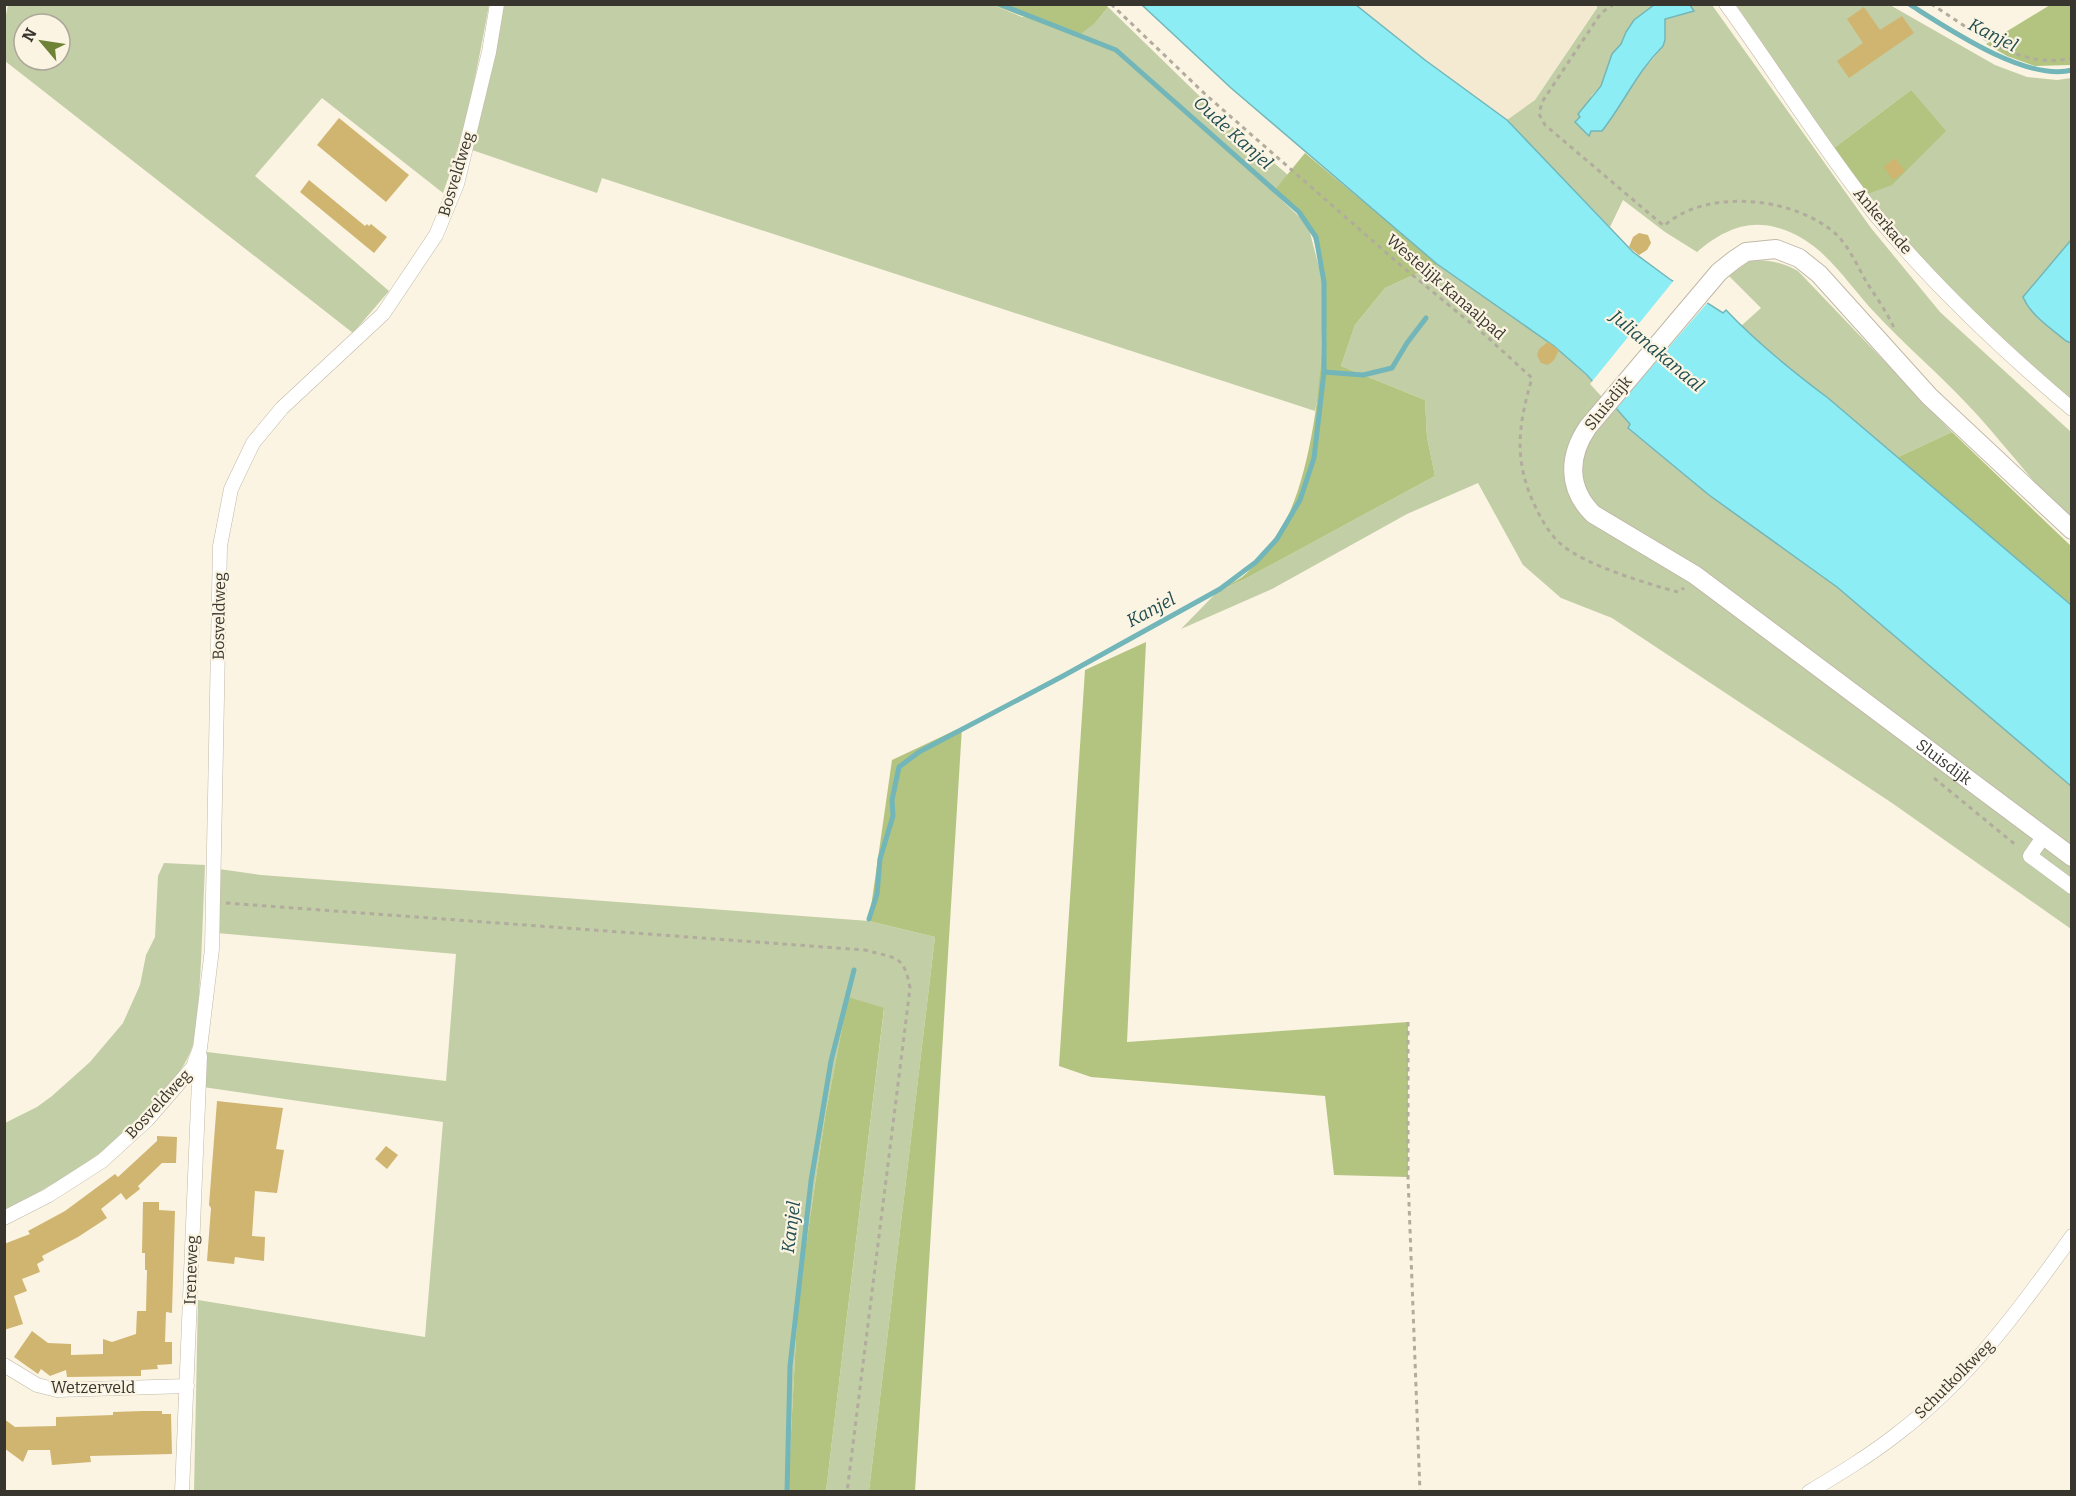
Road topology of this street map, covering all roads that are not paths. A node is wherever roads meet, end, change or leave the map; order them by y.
1 (498, 4) edge
2 (1726, 4) edge
3 (2072, 409) edge
4 (2072, 530) edge
5 (2044, 836) junction
6 (2072, 857) edge
7 (2072, 887) edge
8 (200, 1048) junction
9 (4, 1218) edge
10 (2072, 1236) edge
11 (4, 1365) edge
12 (187, 1386) junction
13 (182, 1491) edge
14 (1809, 1491) edge

1 - 8 street, Bosveldweg
2 - 3 street, Ankerkade
4 - 5 street, Sluisdijk
5 - 6 street, Sluisdijk
5 - 7 street
8 - 9 street, Bosveldweg
8 - 12 street, Ireneweg
10 - 14 street, Schutkolkweg
11 - 12 street, Wetzerveld
12 - 13 street, Ireneweg

